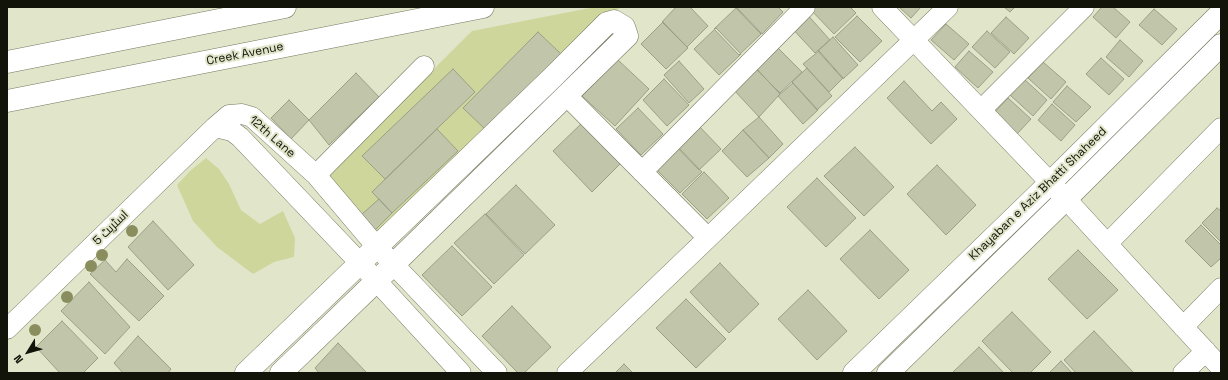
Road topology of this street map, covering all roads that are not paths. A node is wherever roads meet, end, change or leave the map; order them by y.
1 (285, 7) edge
2 (483, 7) edge
3 (805, 7) edge
4 (882, 7) edge
5 (948, 7) edge
6 (1084, 7) edge
7 (1221, 13) edge
8 (914, 40) junction
9 (1221, 45) edge
10 (7, 62) edge
11 (424, 66) dead end
12 (567, 96) junction
13 (7, 100) edge
14 (981, 110) junction
15 (215, 127) junction
16 (1221, 128) edge
17 (642, 172) junction
18 (316, 175) junction
19 (1050, 183) junction
20 (1066, 199) junction
21 (708, 238) junction
22 (1107, 244) junction
23 (376, 246) junction
24 (360, 263) junction
25 (394, 264) junction
26 (377, 281) junction
27 (1221, 288) edge
28 (1183, 327) junction
29 (7, 329) edge
30 (1206, 351) junction
31 (1221, 368) edge
32 (246, 373) edge
33 (281, 373) edge
34 (461, 373) edge
35 (497, 373) edge
36 (566, 373) edge
37 (854, 373) edge
38 (888, 373) edge
39 (1183, 373) edge

1 - 10 street
2 - 13 street, Creek Avenue
3 - 17 street
4 - 8 street
5 - 8 street
6 - 14 street
7 - 19 street, Khayaban e Aziz Bhatti Shaheed
8 - 14 street
8 - 21 street
9 - 20 street, Khayaban e Aziz Bhatti Shaheed
11 - 18 street
12 - 17 street
12 - 23 street
12 - 25 street
14 - 19 street
15 - 18 street, 12th Lane
15 - 24 street, 12th Lane
15 - 29 street, اسٹریٹ 5
16 - 22 street
17 - 21 street
18 - 23 street, 12th Lane
19 - 20 street
19 - 37 street, Khayaban e Aziz Bhatti Shaheed
20 - 22 street
20 - 38 street, Khayaban e Aziz Bhatti Shaheed
21 - 36 street
22 - 28 street
23 - 24 street
23 - 25 street, 12th Lane
24 - 26 street, 12th Lane
24 - 32 street
25 - 26 street
25 - 35 street, 12th Lane
26 - 33 street
26 - 34 street, 12th Lane
27 - 28 street
28 - 30 street
30 - 31 street
30 - 39 street

